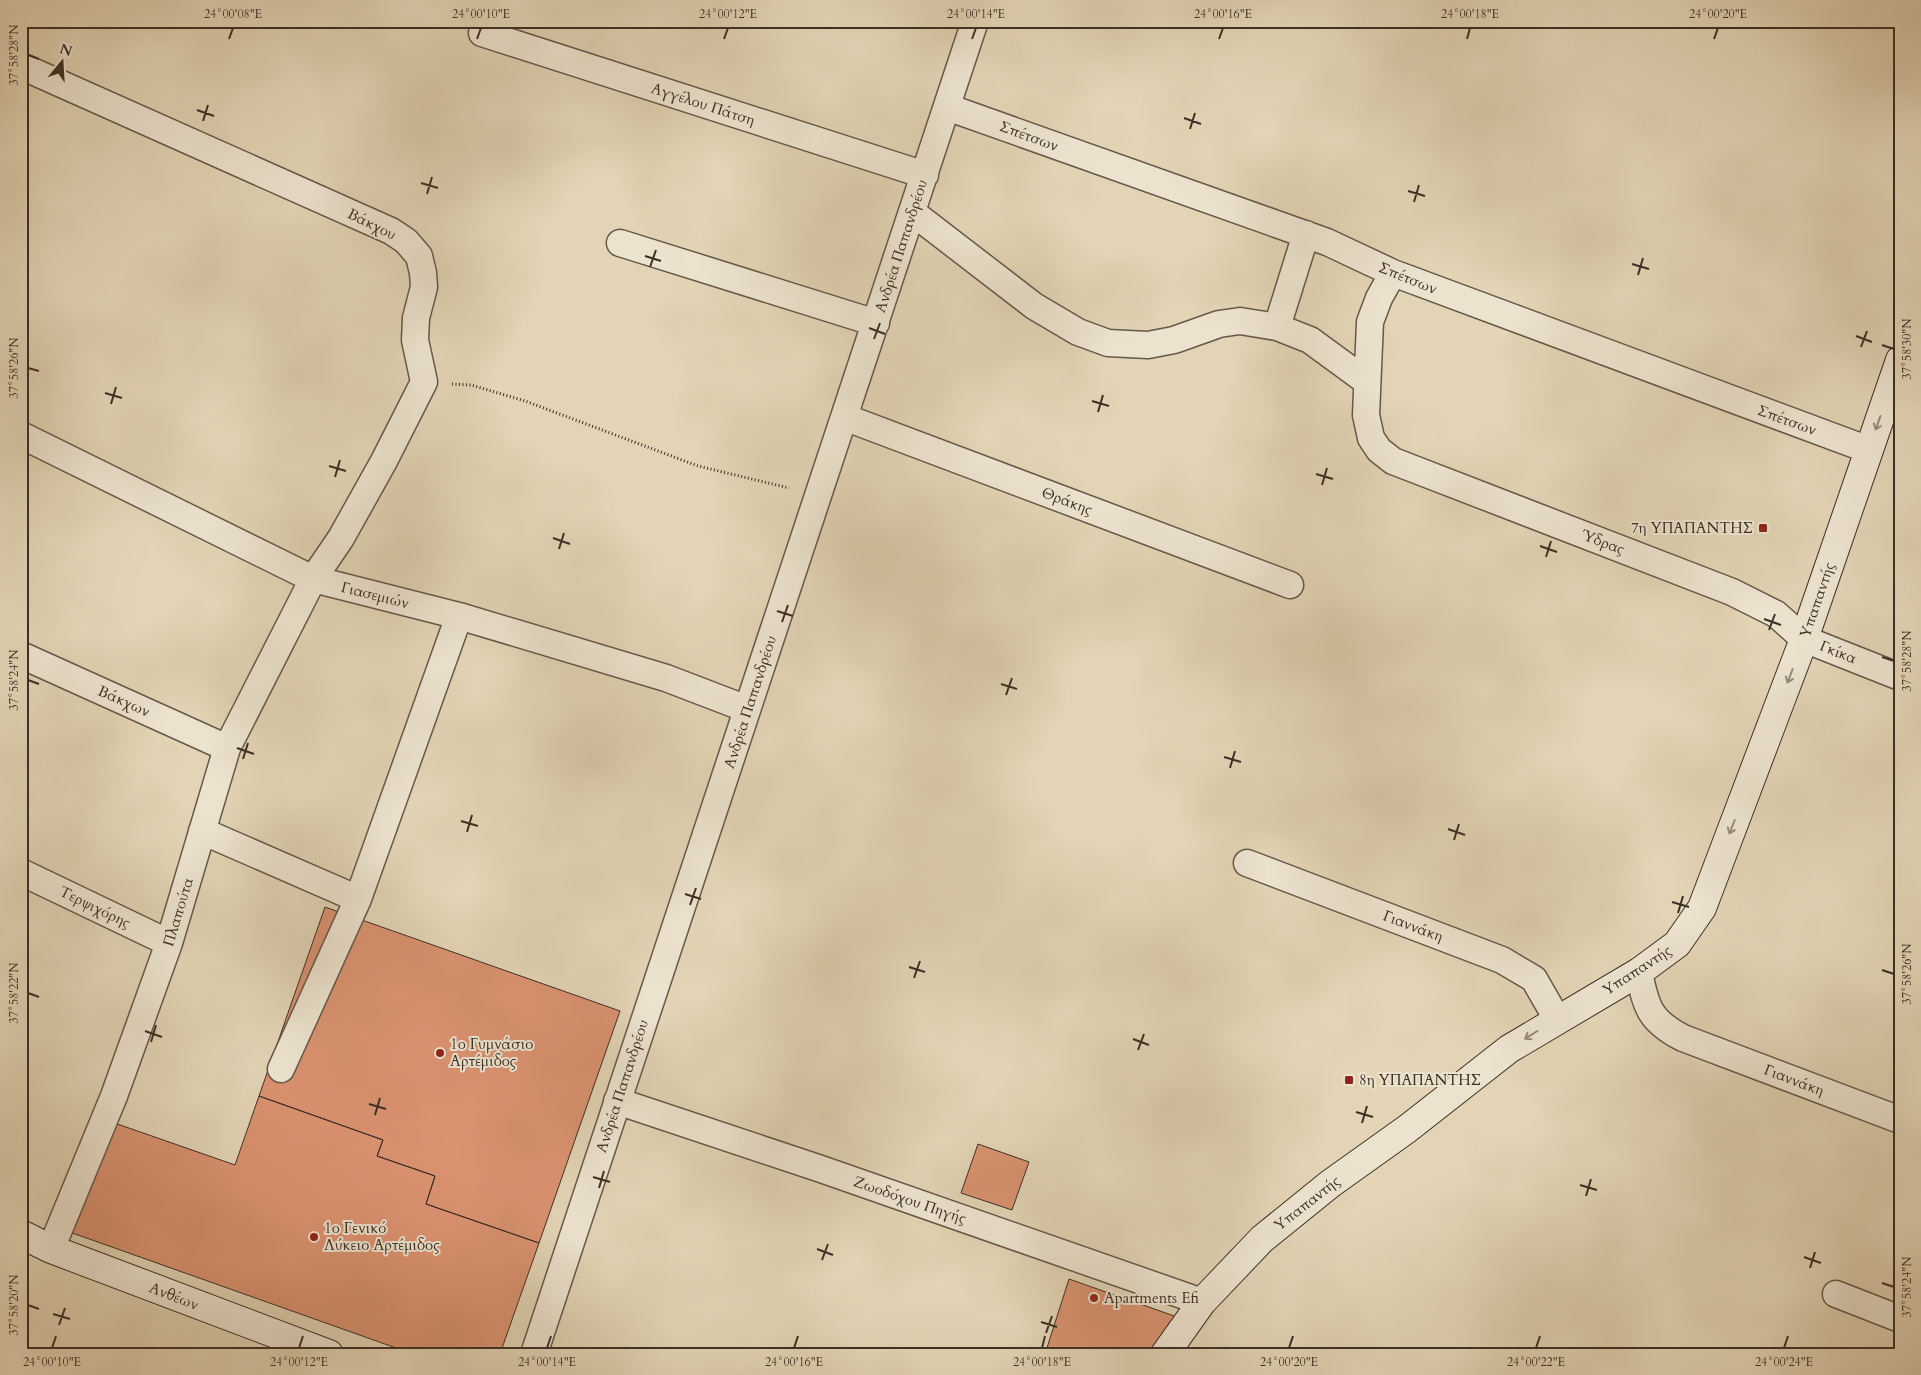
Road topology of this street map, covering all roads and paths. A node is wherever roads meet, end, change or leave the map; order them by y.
1 (975, 21) edge
2 (482, 32) dead end
3 (21, 66) edge
4 (947, 107) junction
5 (925, 175) junction
6 (912, 212) junction
7 (1306, 234) junction
8 (620, 243) dead end
9 (1393, 273) junction
10 (876, 323) junction
11 (1277, 327) junction
12 (1900, 360) edge
13 (1366, 381) junction
14 (424, 382) junction
15 (844, 417) junction
16 (21, 435) edge
17 (1869, 450) junction
18 (818, 496) junction
19 (312, 580) junction
20 (1290, 585) dead end
21 (459, 616) junction
22 (1804, 639) junction
23 (21, 655) edge
24 (1900, 677) edge
25 (748, 709) junction
26 (227, 748) junction
27 (202, 831) junction
28 (1247, 863) dead end
29 (21, 872) edge
30 (358, 899) junction
31 (169, 943) junction
32 (1639, 972) junction
33 (1557, 1019) junction
34 (281, 1069) dead end
35 (617, 1101) junction
36 (1900, 1120) edge
37 (21, 1234) edge
38 (51, 1249) junction
39 (1836, 1294) dead end
40 (1202, 1302) junction
41 (1900, 1319) edge
42 (329, 1354) edge
43 (534, 1354) edge
44 (1165, 1354) edge

1 - 4 street, Ανδρέα Παπανδρέου
2 - 5 street, Αγγέλου Πάτση
3 - 14 street, Βάκχου
4 - 5 street, Ανδρέα Παπανδρέου
4 - 7 street, Σπέτσων
5 - 6 street, Ανδρέα Παπανδρέου
6 - 10 street, Ανδρέα Παπανδρέου
6 - 11 street
7 - 9 street, Σπέτσων
7 - 11 street
8 - 10 street
9 - 13 street
9 - 17 street, Σπέτσων
10 - 15 street, Ανδρέα Παπανδρέου
11 - 13 street
12 -> 17 street, Υπαπαντής
13 - 22 street, Ύδρας
14 - 18 path
14 - 19 street
15 - 18 street, Ανδρέα Παπανδρέου
15 - 20 street, Θράκης
16 - 19 street, Γιασεμιών
17 - 22 street, Υπαπαντής
18 - 25 street, Ανδρέα Παπανδρέου
19 - 21 street, Γιασεμιών
19 - 26 street, Πλαπούτα
21 - 25 street, Γιασεμιών
21 - 30 street
22 - 24 street, Γκίκα
22 -> 32 street, Υπαπαντής
23 - 26 street, Βάκχων
25 - 35 street, Ανδρέα Παπανδρέου
26 - 27 street, Πλαπούτα
27 - 30 street
27 - 31 street, Πλαπούτα
28 - 33 street, Γιαννάκη
29 - 31 street, Τερψιχόρης
30 - 34 street
31 - 38 street, Πλαπούτα
32 - 33 street, Υπαπαντής
32 - 36 street, Γιαννάκη
33 -> 40 street, Υπαπαντής
35 - 40 street, Ζωοδόχου Πηγής
35 - 43 street, Ανδρέα Παπανδρέου
37 - 38 street, Ανθέων
38 - 42 street, Ανθέων
39 - 41 street
40 - 44 street, Υπαπαντής

